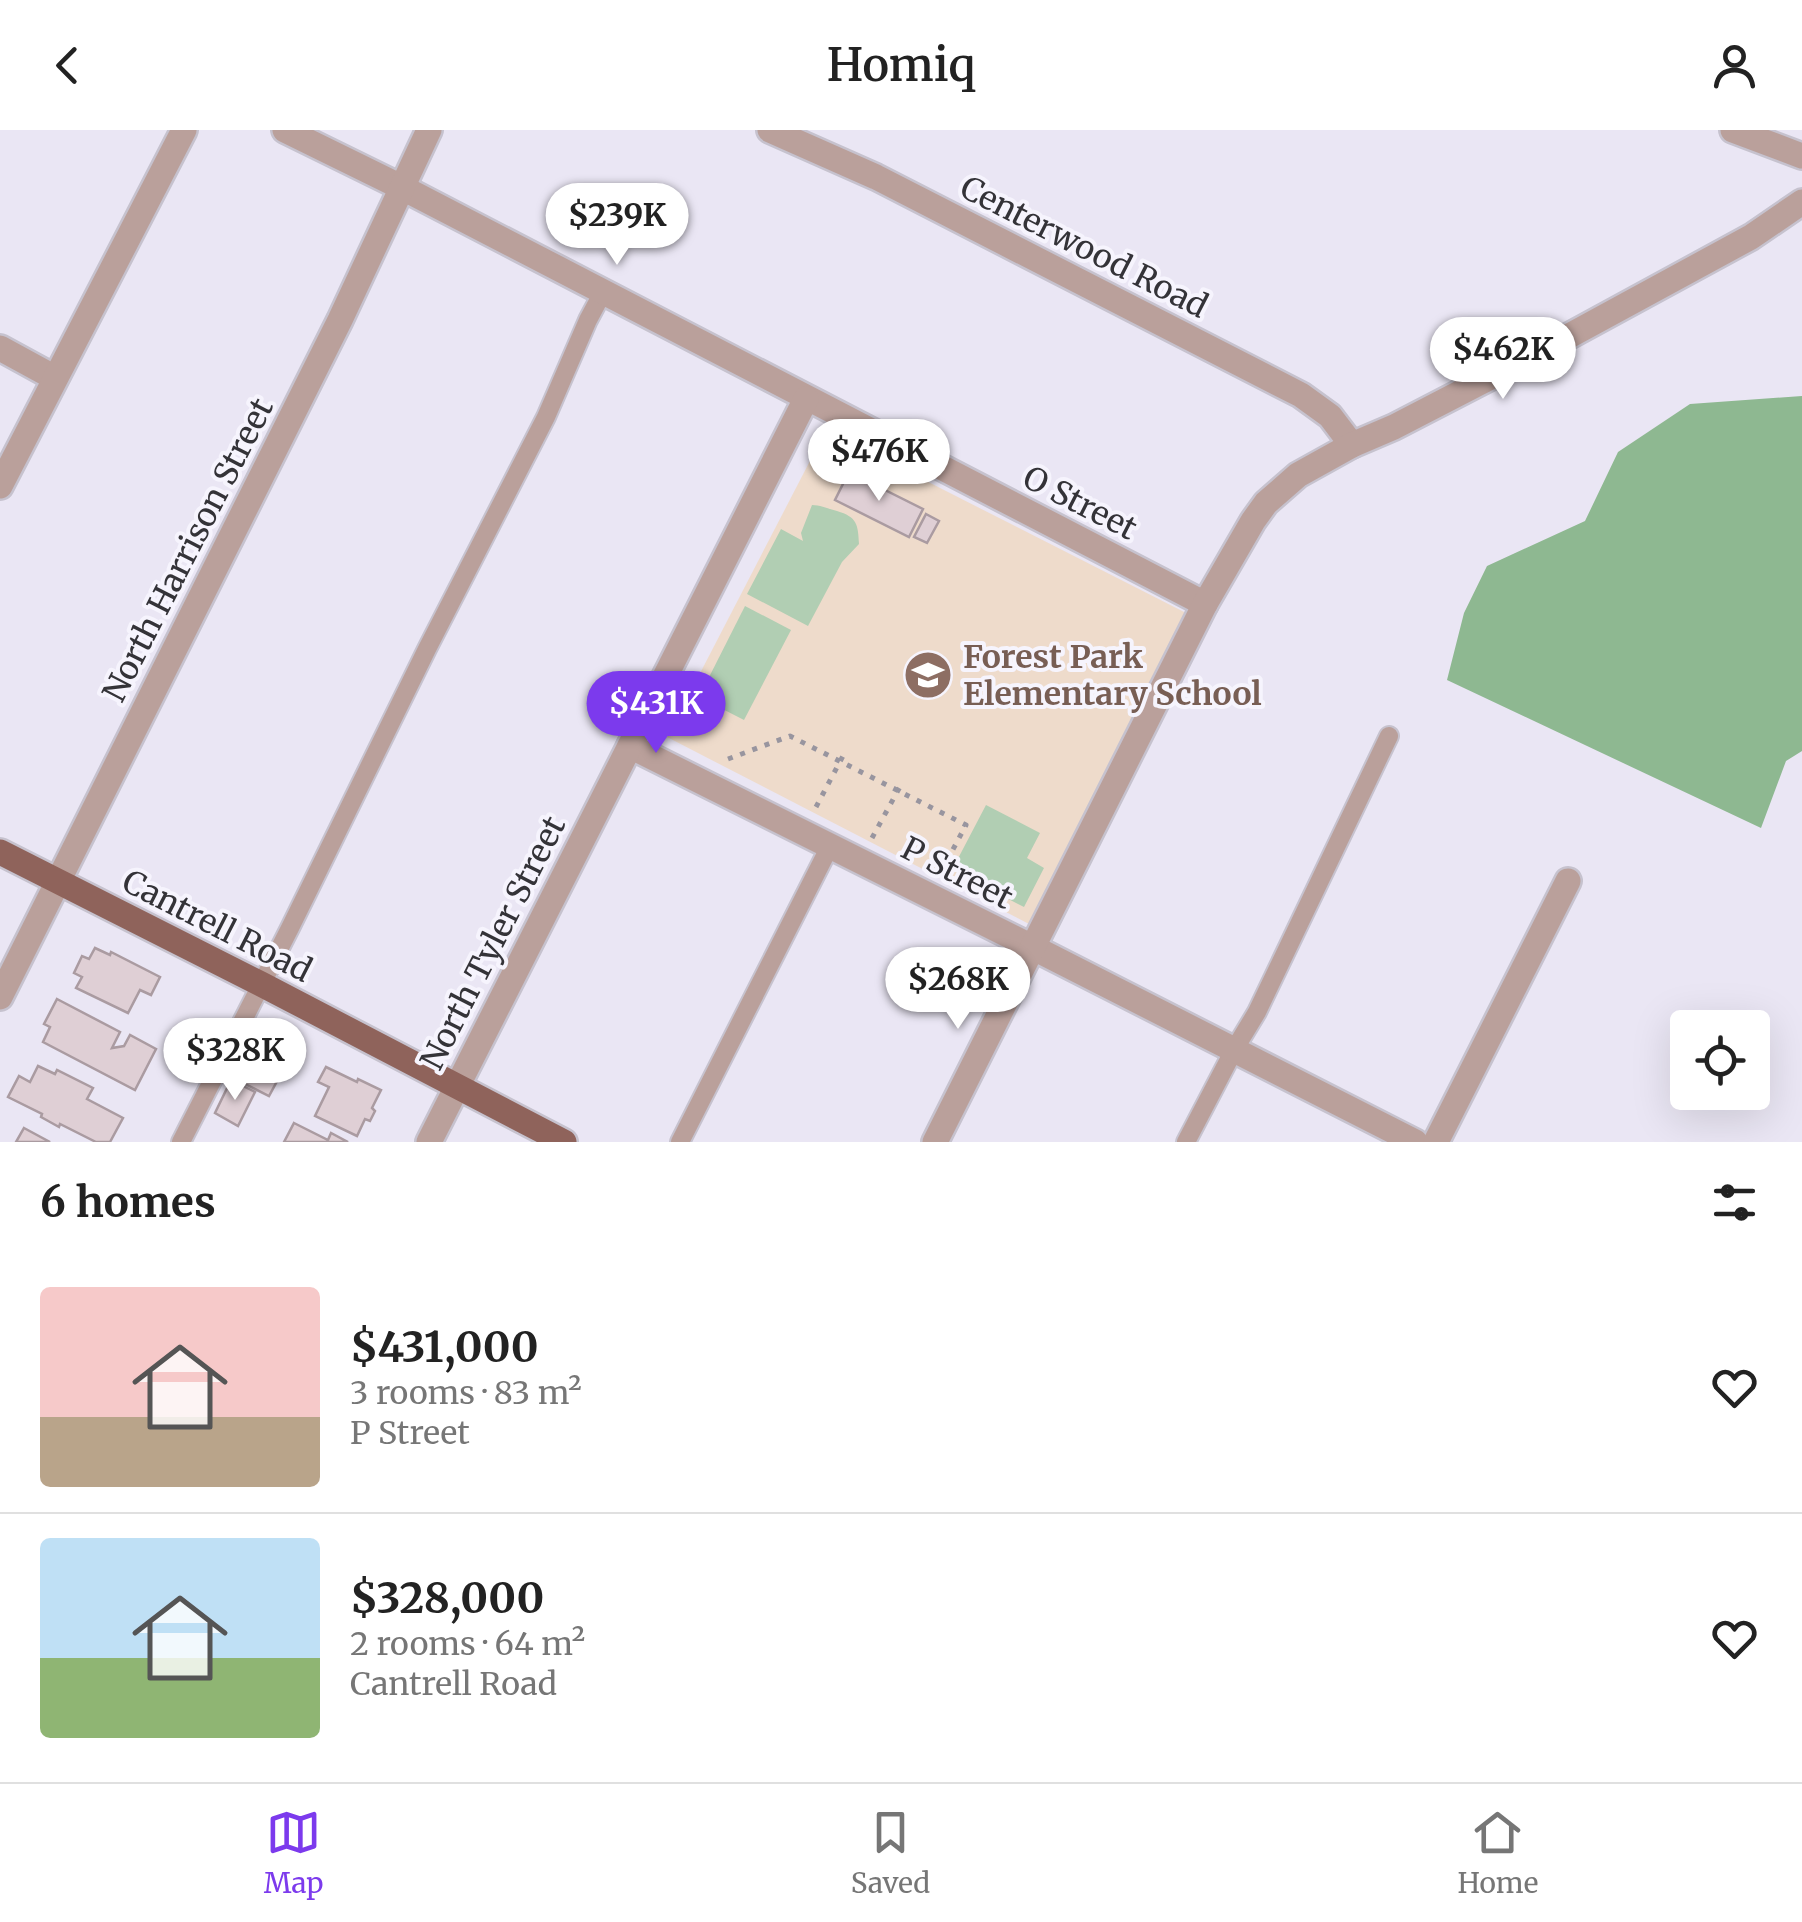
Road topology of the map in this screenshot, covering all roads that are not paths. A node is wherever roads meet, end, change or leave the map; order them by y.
1 (184, 130) edge
2 (286, 130) edge
3 (430, 130) edge
4 (770, 130) edge
5 (1733, 130) edge
6 (1802, 156) edge
7 (401, 187) junction
8 (1802, 202) edge
9 (603, 292) junction
10 (0, 348) edge
11 (55, 378) junction
12 (806, 398) junction
13 (1352, 445) junction
14 (0, 486) edge
15 (1205, 604) junction
16 (1390, 736) dead end
17 (630, 746) junction
18 (830, 846) junction
19 (0, 852) edge
20 (1568, 881) dead end
21 (58, 883) junction
22 (1032, 946) junction
23 (261, 984) junction
24 (0, 997) edge
25 (1234, 1050) junction
26 (456, 1087) junction
27 (181, 1142) edge
28 (429, 1142) edge
29 (564, 1142) edge
30 (680, 1142) edge
31 (934, 1142) edge
32 (1186, 1142) edge
33 (1416, 1142) edge
34 (1436, 1142) edge

1 - 11 street
2 - 7 street, O Street
3 - 7 street, North Harrison Street
4 - 13 street, Centerwood Road
5 - 6 street
7 - 9 street, O Street
7 - 21 street, North Harrison Street
8 - 13 street
9 - 12 street, O Street
9 - 23 lane
10 - 11 street
11 - 14 street
12 - 15 street, O Street
12 - 17 street, North Tyler Street
13 - 15 street
15 - 22 street
16 - 25 lane
17 - 18 street, P Street
17 - 26 street, North Tyler Street
18 - 22 street, P Street
18 - 30 lane
19 - 21 main road, Cantrell Road
20 - 34 street
21 - 23 main road, Cantrell Road
21 - 24 street, North Harrison Street
22 - 25 street, P Street
22 - 31 street
23 - 26 main road, Cantrell Road
23 - 27 lane
25 - 32 lane
25 - 33 street, P Street
26 - 28 street, North Tyler Street
26 - 29 main road, Cantrell Road

